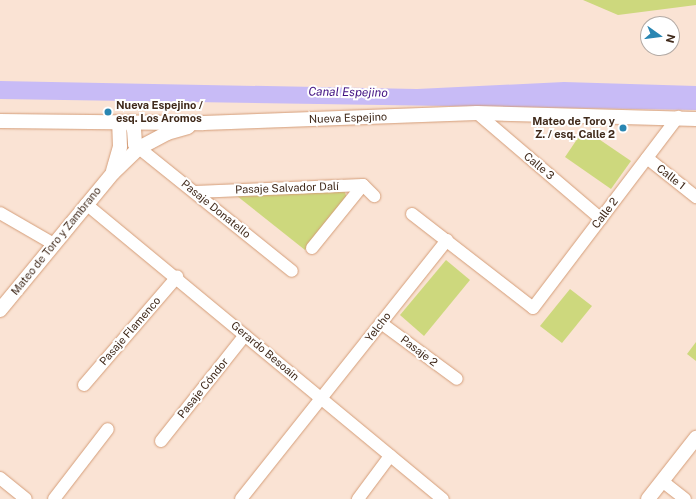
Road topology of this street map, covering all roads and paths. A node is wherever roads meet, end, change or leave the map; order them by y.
1 (477, 113) junction
2 (678, 117) junction
3 (696, 118) edge
4 (0, 121) edge
5 (124, 122) junction
6 (203, 123) junction
7 (139, 148) junction
8 (647, 158) junction
9 (113, 173) junction
10 (363, 185) junction
11 (195, 192) junction
12 (374, 196) dead end
13 (696, 197) edge
14 (86, 204) junction
15 (0, 212) edge
16 (412, 214) dead end
17 (601, 219) junction
18 (447, 240) junction
19 (52, 243) junction
20 (312, 248) dead end
21 (292, 271) dead end
22 (176, 277) junction
23 (2, 305) edge
24 (381, 322) junction
25 (245, 335) junction
26 (457, 379) dead end
27 (84, 385) dead end
28 (321, 398) junction
29 (108, 429) dead end
30 (696, 438) edge
31 (161, 440) dead end
32 (390, 456) junction
33 (0, 478) edge
34 (662, 481) junction
35 (26, 499) edge
36 (54, 499) edge
37 (241, 499) edge
38 (358, 499) edge
39 (444, 499) edge
40 (648, 499) edge
41 (685, 499) edge

1 - 2 street, Nueva Espejino
1 - 6 street, Nueva Espejino
1 - 17 street, Calle 3
2 - 3 street, Nueva Espejino
2 - 8 street, Calle 2
4 - 5 street, Nueva Espejino
5 - 6 street, Nueva Espejino
5 - 7 street
5 - 9 street, Mateo de Toro y Zambrano
6 - 7 street, Mateo de Toro y Zambrano
7 - 9 street, Mateo de Toro y Zambrano
7 - 11 street, Pasaje Donatello
8 - 13 street, Calle 1
8 - 17 street, Calle 2
9 - 14 street, Mateo de Toro y Zambrano
10 - 11 street, Pasaje Salvador Dalí
10 - 12 street
10 - 20 street
11 - 21 street, Pasaje Donatello
14 - 19 street, Mateo de Toro y Zambrano
14 - 22 street, Gerardo Besoain
15 - 19 street
16 - 18 street
17 - 18 street, Calle 2
18 - 24 street, Yelcho
19 - 23 street, Mateo de Toro y Zambrano
22 - 25 street, Gerardo Besoain
22 - 27 street, Pasaje Flamenco
24 - 26 street, Pasaje 2
24 - 28 street, Yelcho
25 - 28 street, Gerardo Besoain
25 - 31 street, Pasaje Cóndor
28 - 32 street, Gerardo Besoain
28 - 37 street, Yelcho
29 - 36 street
30 - 34 street
32 - 38 street
32 - 39 street, Gerardo Besoain
33 - 35 street
34 - 40 street
34 - 41 street

